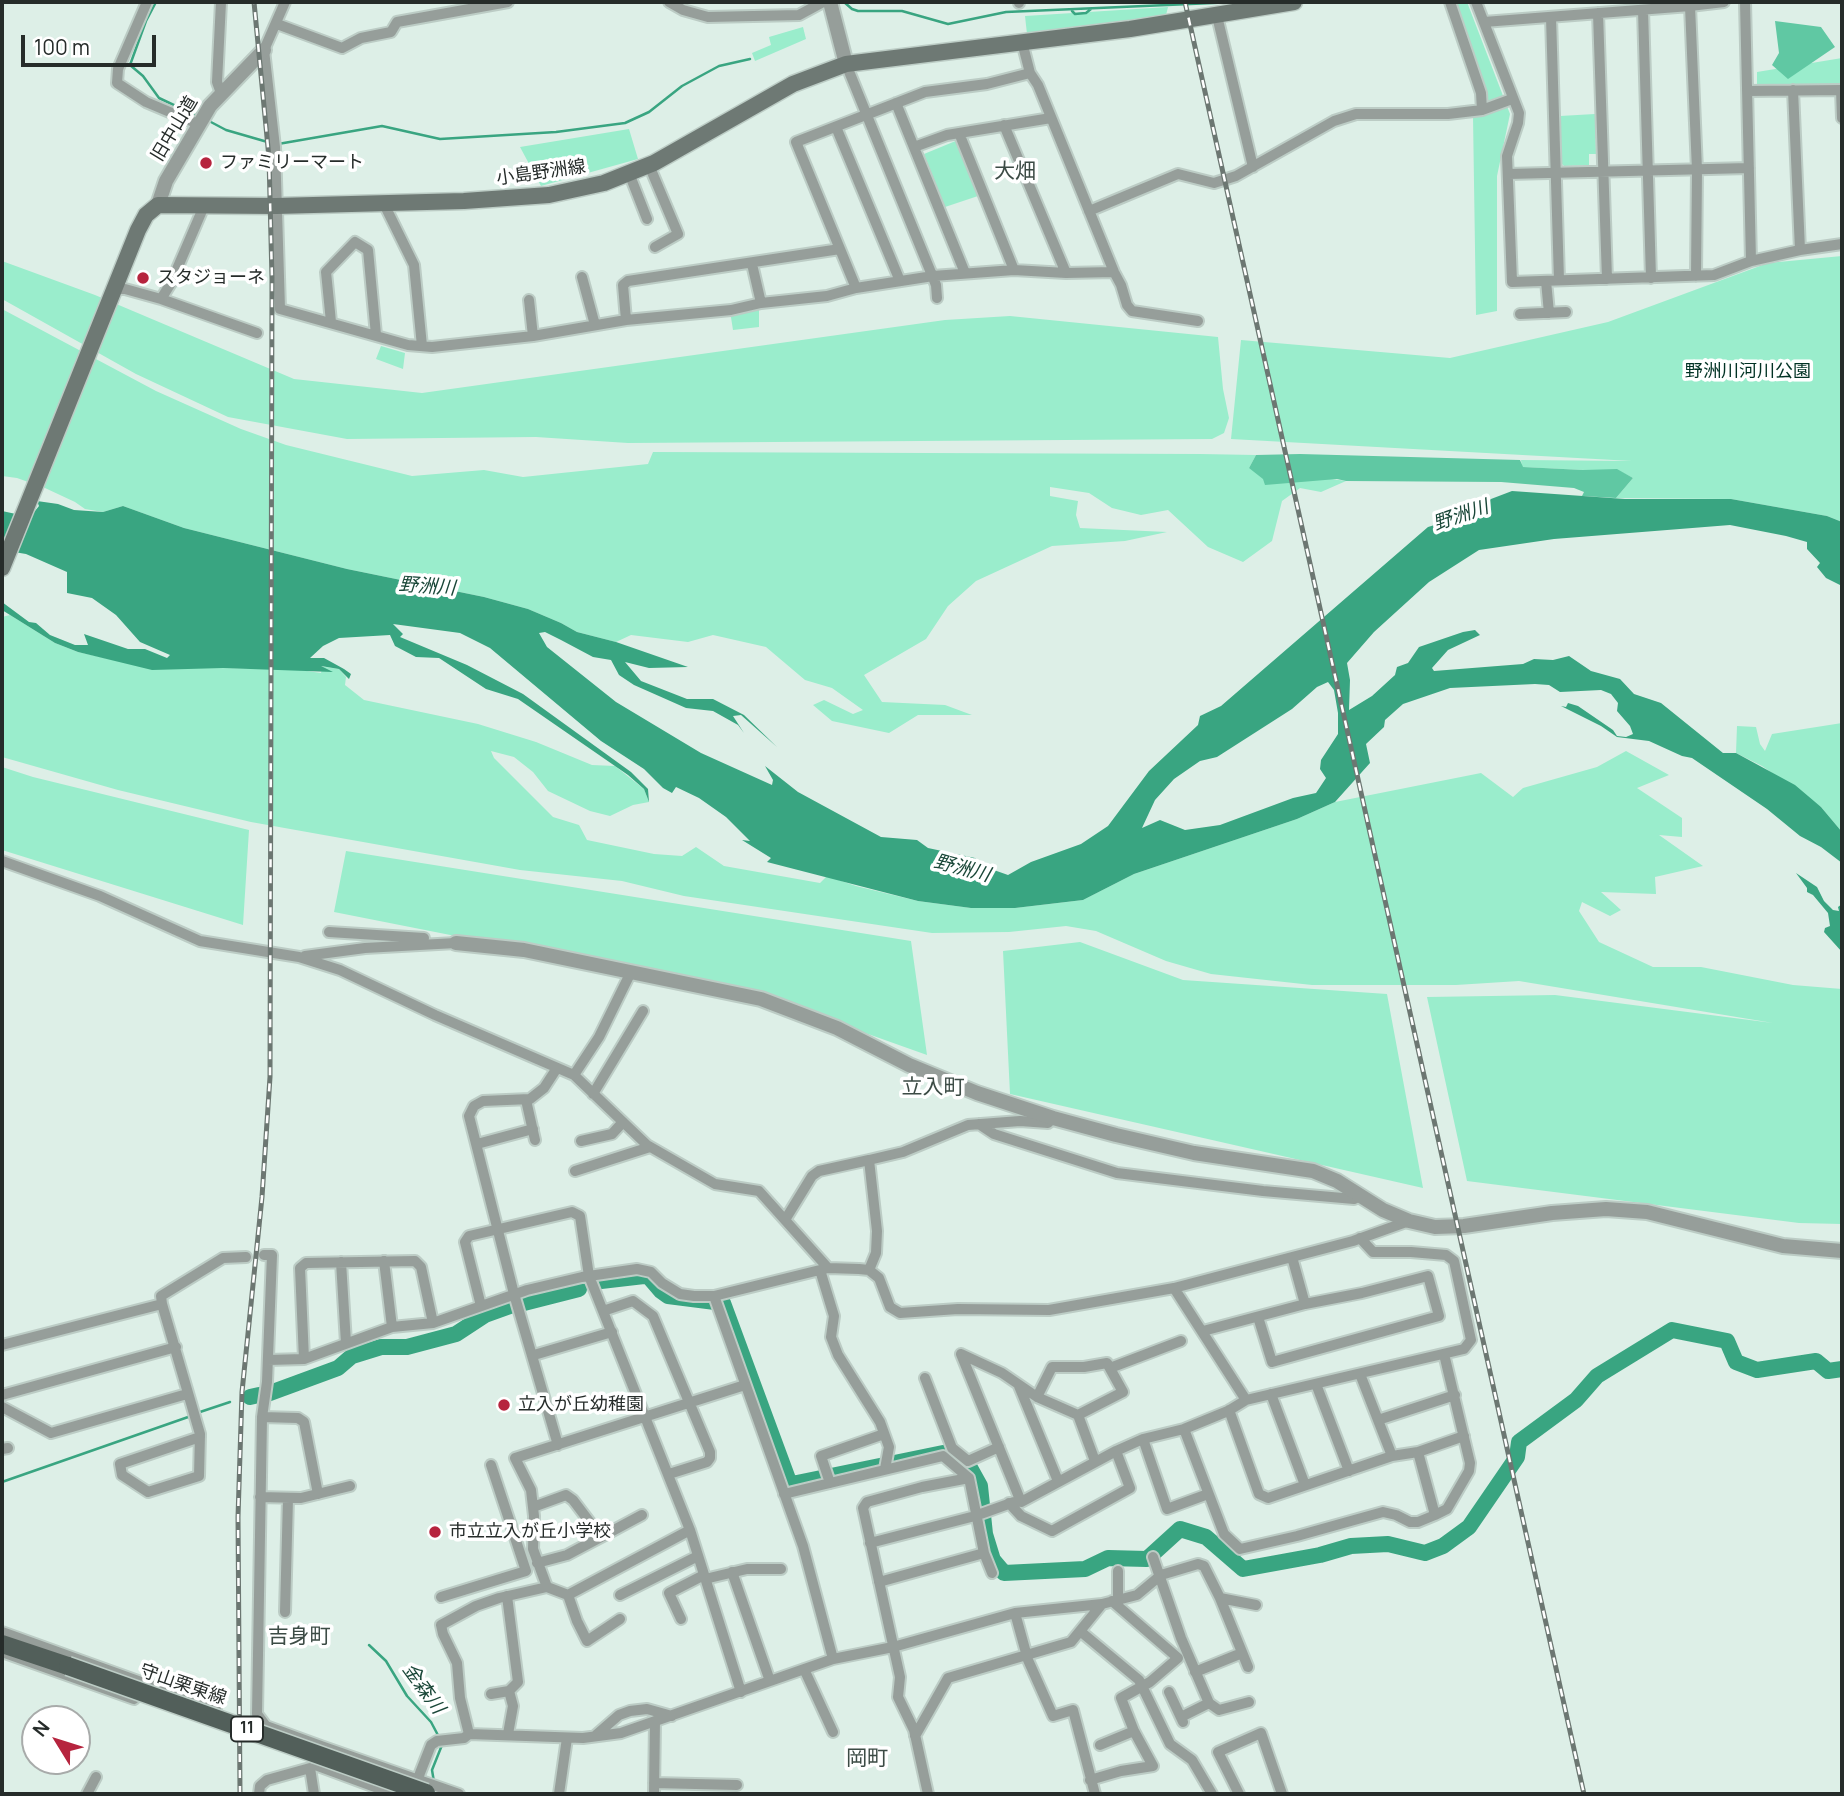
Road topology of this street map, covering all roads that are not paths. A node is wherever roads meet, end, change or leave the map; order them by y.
1 (147, 2) edge
2 (221, 2) edge
3 (285, 2) edge
4 (508, 2) edge
5 (671, 2) edge
6 (823, 2) edge
7 (831, 2) edge
8 (1294, 2) edge
9 (1450, 2) edge
10 (1476, 2) edge
11 (1724, 2) edge
12 (1745, 2) edge
13 (1690, 6) junction
14 (1643, 10) junction
15 (1598, 13) junction
16 (1217, 16) junction
17 (1551, 17) junction
18 (1484, 22) junction
19 (276, 24) junction
20 (1022, 42) junction
21 (264, 50) junction
22 (846, 64) junction
23 (1030, 73) junction
24 (1793, 90) junction
25 (1842, 90) edge
26 (1747, 91) junction
27 (220, 93) junction
28 (1512, 99) junction
29 (896, 103) junction
30 (1482, 110) junction
31 (866, 115) junction
32 (1051, 118) junction
33 (1842, 118) edge
34 (201, 120) junction
35 (1004, 125) junction
36 (836, 127) junction
37 (959, 132) junction
38 (914, 147) junction
39 (649, 165) junction
40 (1253, 167) junction
41 (1749, 168) junction
42 (1697, 170) junction
43 (1648, 171) junction
44 (1604, 172) junction
45 (629, 173) junction
46 (1556, 173) junction
47 (1508, 174) junction
48 (386, 202) junction
49 (158, 205) junction
50 (204, 206) junction
51 (276, 206) junction
52 (1089, 211) junction
53 (647, 219) dead end
54 (1842, 244) edge
55 (655, 247) dead end
56 (840, 249) junction
57 (1800, 250) junction
58 (1751, 261) junction
59 (752, 264) junction
60 (1014, 270) junction
61 (1114, 272) junction
62 (1066, 273) junction
63 (965, 274) junction
64 (933, 276) junction
65 (1696, 276) junction
66 (582, 277) dead end
67 (1651, 278) junction
68 (1607, 279) junction
69 (1559, 280) junction
70 (900, 281) junction
71 (1546, 281) junction
72 (856, 288) junction
73 (112, 294) junction
74 (937, 298) dead end
75 (161, 299) junction
76 (529, 300) dead end
77 (761, 303) junction
78 (1566, 312) dead end
79 (1549, 313) junction
80 (1520, 314) dead end
81 (626, 320) junction
82 (1198, 321) dead end
83 (331, 322) junction
84 (595, 325) junction
85 (257, 333) dead end
86 (376, 335) junction
87 (533, 336) junction
88 (422, 346) junction
89 (2, 568) edge
90 (2, 861) edge
91 (329, 932) dead end
92 (441, 937) dead end
93 (456, 943) joint
94 (299, 957) junction
95 (631, 972) junction
96 (643, 1011) dead end
97 (557, 1068) junction
98 (574, 1075) junction
99 (593, 1094) junction
100 (526, 1100) junction
101 (1053, 1118) junction
102 (623, 1122) junction
103 (979, 1124) junction
104 (581, 1141) dead end
105 (477, 1143) junction
106 (650, 1147) junction
107 (869, 1160) junction
108 (575, 1171) dead end
109 (1360, 1196) junction
110 (785, 1220) junction
111 (1409, 1222) junction
112 (498, 1229) junction
113 (1360, 1238) junction
114 (1842, 1251) edge
115 (264, 1255) dead end
116 (246, 1257) dead end
117 (1292, 1257) junction
118 (384, 1261) junction
119 (341, 1262) junction
120 (824, 1269) junction
121 (869, 1270) junction
122 (589, 1276) junction
123 (1174, 1289) junction
124 (514, 1294) junction
125 (714, 1296) junction
126 (162, 1304) junction
127 (1305, 1304) junction
128 (481, 1306) junction
129 (603, 1311) junction
130 (1258, 1317) junction
131 (433, 1324) junction
132 (392, 1327) junction
133 (1203, 1331) junction
134 (612, 1332) junction
135 (1181, 1341) dead end
136 (346, 1343) junction
137 (2, 1345) edge
138 (176, 1347) junction
139 (1444, 1354) junction
140 (534, 1355) junction
141 (304, 1359) junction
142 (268, 1360) junction
143 (1110, 1368) junction
144 (1360, 1374) junction
145 (925, 1378) dead end
146 (1316, 1384) junction
147 (745, 1385) junction
148 (1018, 1386) junction
149 (187, 1394) junction
150 (1271, 1394) junction
151 (2, 1395) edge
152 (1455, 1395) junction
153 (1037, 1397) junction
154 (1246, 1400) junction
155 (689, 1403) junction
156 (2, 1407) edge
157 (1229, 1410) junction
158 (1078, 1415) junction
159 (646, 1416) junction
160 (262, 1417) junction
161 (1378, 1420) junction
162 (1184, 1429) junction
163 (884, 1434) junction
164 (1464, 1436) junction
165 (200, 1437) junction
166 (1143, 1439) junction
167 (558, 1445) junction
168 (999, 1447) junction
169 (1116, 1451) junction
170 (1418, 1452) junction
171 (1392, 1457) junction
172 (1095, 1461) junction
173 (491, 1465) dead end
174 (885, 1469) junction
175 (966, 1470) junction
176 (1349, 1471) junction
177 (669, 1474) junction
178 (1059, 1481) junction
179 (830, 1483) junction
180 (1305, 1485) junction
181 (350, 1486) dead end
182 (318, 1494) junction
183 (785, 1494) junction
184 (1208, 1494) junction
185 (260, 1497) junction
186 (288, 1498) junction
187 (1015, 1502) junction
188 (533, 1507) junction
189 (642, 1515) dead end
190 (1434, 1515) junction
191 (975, 1516) junction
192 (690, 1530) junction
193 (601, 1537) junction
194 (870, 1543) junction
195 (984, 1553) junction
196 (698, 1556) junction
197 (1153, 1557) dead end
198 (537, 1563) junction
199 (781, 1569) dead end
200 (1118, 1571) dead end
201 (732, 1572) junction
202 (992, 1573) dead end
203 (705, 1577) junction
204 (1160, 1577) junction
205 (879, 1582) junction
206 (547, 1587) junction
207 (568, 1595) junction
208 (620, 1595) dead end
209 (508, 1596) junction
210 (441, 1597) dead end
211 (1220, 1598) junction
212 (1111, 1601) junction
213 (1256, 1605) dead end
214 (285, 1612) dead end
215 (1015, 1613) junction
216 (620, 1619) dead end
217 (681, 1619) dead end
218 (1080, 1631) junction
219 (2, 1632) edge
220 (2, 1644) edge
221 (893, 1647) junction
222 (2, 1652) edge
223 (1242, 1653) junction
224 (1027, 1655) junction
225 (833, 1659) junction
226 (1248, 1667) dead end
227 (804, 1669) junction
228 (1195, 1672) junction
229 (770, 1681) junction
230 (141, 1682) junction
231 (1143, 1687) junction
232 (509, 1691) junction
233 (741, 1692) junction
234 (1169, 1692) dead end
235 (491, 1694) dead end
236 (1250, 1702) dead end
237 (1209, 1703) junction
238 (216, 1709) dead end
239 (672, 1716) junction
240 (655, 1721) junction
241 (1134, 1731) junction
242 (833, 1732) dead end
243 (469, 1734) junction
244 (508, 1734) junction
245 (915, 1736) junction
246 (594, 1737) junction
247 (567, 1738) junction
248 (1100, 1745) dead end
249 (321, 1746) junction
250 (314, 1767) junction
251 (96, 1777) dead end
252 (1090, 1780) junction
253 (737, 1785) dead end
254 (428, 1789) edge
255 (654, 1789) edge
256 (87, 1794) edge
257 (259, 1794) edge
258 (314, 1794) edge
259 (394, 1794) edge
260 (459, 1794) edge
261 (559, 1794) edge
262 (928, 1794) edge
263 (1096, 1794) edge
264 (1212, 1794) edge
265 (1239, 1794) edge
266 (1282, 1794) edge

1 - 34 street
2 - 27 street
3 - 19 street
4 - 19 street
5 - 6 street
7 - 22 street
8 - 16 main road, 小島野洲線
9 - 30 street
10 - 18 street
11 - 13 street
12 - 26 street
13 - 14 street
13 - 42 street
14 - 15 street
14 - 43 street
15 - 17 street
15 - 44 street
16 - 20 main road, 小島野洲線
16 - 40 street
17 - 18 street
17 - 46 street
18 - 28 street
19 - 21 street
20 - 22 main road, 小島野洲線
20 - 23 street
21 - 27 street, 旧中山道
21 - 51 street
22 - 31 street
22 - 39 main road, 小島野洲線
23 - 29 street
23 - 32 street
24 - 25 street
24 - 26 street
24 - 57 street
25 - 33 street
26 - 41 street
27 - 34 street, 旧中山道
28 - 30 street
28 - 47 street
29 - 31 street
29 - 38 street
30 - 40 street
31 - 36 street
31 - 64 street
32 - 35 street
32 - 52 street
34 - 49 street, 旧中山道
35 - 37 street
35 - 62 street
36 - 56 street
36 - 70 street
37 - 38 street
37 - 60 street
38 - 63 street
39 - 45 main road, 小島野洲線
39 - 55 street
40 - 52 street
41 - 42 street
41 - 58 street
42 - 43 street
42 - 65 street
43 - 44 street
43 - 67 street
44 - 46 street
44 - 68 street
45 - 48 main road, 小島野洲線
45 - 53 street
46 - 47 street
46 - 69 street
47 - 71 street
48 - 51 main road, 小島野洲線
48 - 88 street
49 - 50 main road, 小島野洲線
49 - 73 main road
50 - 51 main road, 小島野洲線
50 - 75 street
51 - 83 street
52 - 61 street
54 - 57 street
56 - 59 street
56 - 72 street
57 - 58 street
58 - 65 street
59 - 77 street
59 - 81 street
60 - 62 street
60 - 63 street
61 - 62 street
61 - 82 street
63 - 64 street
64 - 70 street
64 - 74 street
65 - 67 street
66 - 84 street
67 - 68 street
68 - 69 street
69 - 71 street
70 - 72 street
71 - 79 street
72 - 77 street
73 - 75 street
73 - 89 main road
75 - 85 street
76 - 87 street
77 - 81 street
78 - 79 street
79 - 80 street
81 - 84 street
83 - 86 street
83 - 86 street
84 - 87 street
86 - 88 street
87 - 88 street
90 - 94 street
91 - 92 street
93 - 94 street
93 - 95 street
94 - 97 street
95 - 98 street
95 - 101 street
96 - 99 street
97 - 98 street
97 - 100 street
98 - 99 street
99 - 102 street
100 - 105 street
100 - 105 street
101 - 103 street
101 - 109 street
102 - 104 street
102 - 106 street
103 - 107 street
103 - 109 street
105 - 112 street
106 - 108 street
106 - 110 street
107 - 110 street
107 - 121 street
109 - 111 street
110 - 120 street
111 - 113 street
111 - 114 street
112 - 122 street
112 - 124 street
112 - 128 street
113 - 117 street
113 - 139 street
115 - 142 street
116 - 126 street
117 - 123 street
117 - 127 street
118 - 119 street
118 - 131 street
118 - 132 street
119 - 136 street
119 - 141 street
120 - 121 street
120 - 125 street
120 - 163 street
121 - 123 street
122 - 124 street
122 - 125 street
122 - 129 street
123 - 133 street
124 - 128 street
124 - 140 street
125 - 147 street
126 - 137 street
126 - 138 street
127 - 130 street
127 - 130 street
128 - 131 street
129 - 134 street
129 - 155 street
130 - 133 street
131 - 132 street
132 - 136 street
133 - 154 street
134 - 140 street
134 - 159 street
135 - 143 street
136 - 141 street
138 - 149 street
138 - 151 street
139 - 144 street
139 - 152 street
140 - 167 street
141 - 142 street
142 - 160 street
143 - 153 street
143 - 158 street
144 - 146 street
144 - 161 street
145 - 175 street
146 - 150 street
146 - 176 street
147 - 155 street
147 - 183 street
148 - 153 street
148 - 168 street
148 - 178 street
149 - 156 street
149 - 165 street
150 - 154 street
150 - 180 street
152 - 161 street
152 - 164 street
153 - 158 street
154 - 157 street
155 - 159 street
155 - 177 street
157 - 162 street
157 - 180 street
158 - 172 street
159 - 167 street
159 - 177 street
160 - 182 street
160 - 185 street
161 - 171 street
162 - 166 street
162 - 184 street
163 - 174 street
163 - 179 street
164 - 170 street
164 - 190 street
165 - 165 street
166 - 169 street
166 - 184 street
167 - 188 street
168 - 175 street
168 - 187 street
169 - 172 street
169 - 187 street
170 - 171 street
170 - 190 street
171 - 176 street
172 - 178 street
173 - 210 street
174 - 175 street
174 - 179 street
175 - 191 street
175 - 194 street
176 - 180 street
177 - 192 street
178 - 187 street
179 - 183 street
181 - 182 street
182 - 186 street
183 - 225 street
184 - 190 street
185 - 186 street
185 - 249 street
186 - 214 street
187 - 191 street
188 - 193 street
188 - 198 street
189 - 193 street
191 - 194 street
191 - 195 street
192 - 196 street
192 - 207 street
193 - 198 street
194 - 205 street
195 - 202 street
195 - 205 street
196 - 203 street
196 - 208 street
197 - 204 street
198 - 206 street
199 - 201 street
200 - 212 street
201 - 203 street
201 - 229 street
203 - 217 street
203 - 233 street
204 - 211 street
204 - 212 street
204 - 228 street
205 - 221 street
206 - 207 street
206 - 209 street
207 - 216 street
209 - 232 street
209 - 243 street
211 - 213 street
211 - 223 street
212 - 215 street
212 - 218 street
212 - 231 street
215 - 221 street
215 - 224 street
218 - 224 street
218 - 231 street
219 - 230 street
220 - 254 main road, 守山栗東線 / 11, bridge
221 - 225 street
221 - 245 street
222 - 230 street
223 - 226 street
223 - 228 street
224 - 245 street
224 - 252 street
225 - 227 street
227 - 229 street
227 - 242 street
228 - 237 street
229 - 233 street
230 - 238 street
231 - 241 street
231 - 264 street
232 - 235 street
232 - 244 street
233 - 239 street
234 - 237 street
236 - 237 street
239 - 240 street
239 - 246 street
240 - 246 street
240 - 255 street
241 - 248 street
241 - 252 street
243 - 244 street
243 - 254 street
244 - 247 street
245 - 262 street
246 - 247 street
247 - 261 street
249 - 250 street
249 - 254 street
250 - 257 street
250 - 258 street
250 - 259 street
251 - 256 street
252 - 263 street
253 - 255 street
254 - 260 street
265 - 266 street

